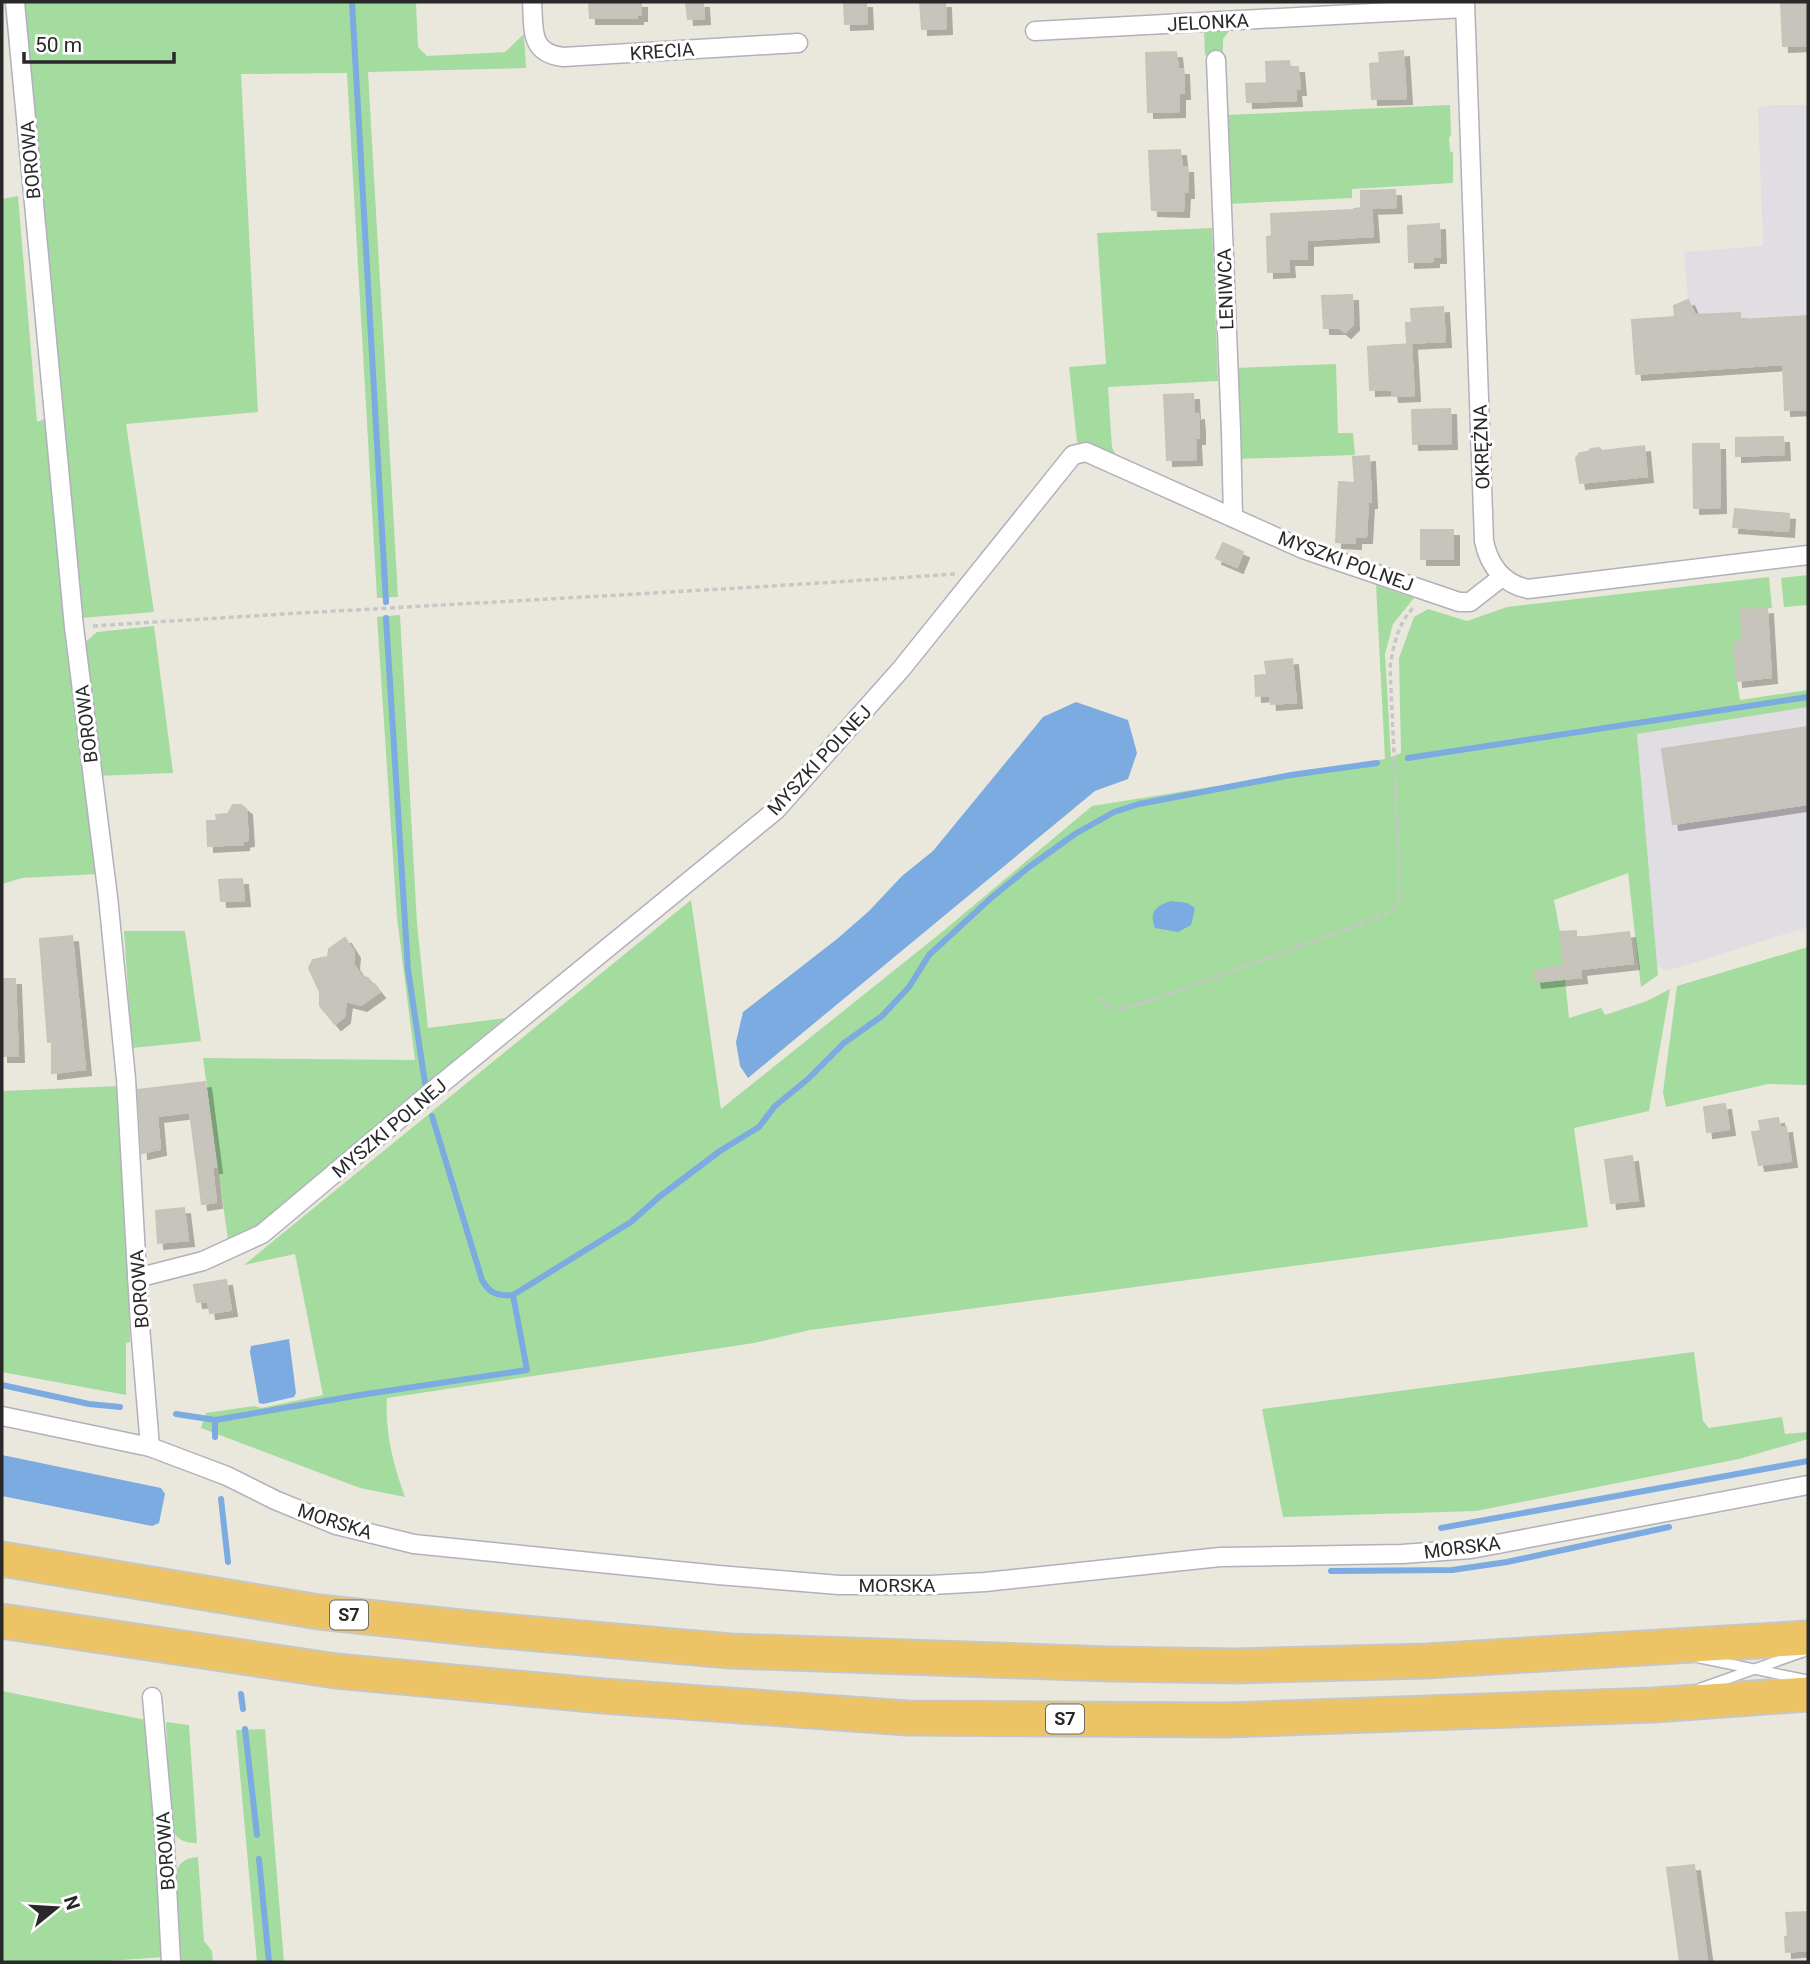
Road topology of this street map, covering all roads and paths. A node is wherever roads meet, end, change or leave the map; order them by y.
1 (15, 2) edge
2 (532, 2) edge
3 (1465, 5) edge
4 (1035, 31) dead end
5 (798, 43) dead end
6 (1216, 60) dead end
7 (1233, 517) junction
8 (1808, 555) edge
9 (978, 573) junction
10 (1502, 577) junction
11 (1432, 592) junction
12 (75, 627) junction
13 (1100, 996) dead end
14 (137, 1278) junction
15 (2, 1416) edge
16 (150, 1447) junction
17 (1808, 1485) edge
18 (2, 1559) edge
19 (2, 1620) edge
20 (1808, 1637) edge
21 (1653, 1648) junction
22 (1808, 1651) edge
23 (1753, 1670) junction
24 (1808, 1681) edge
25 (1808, 1694) edge
26 (152, 1697) dead end
27 (1654, 1705) junction
28 (171, 1962) edge

1 - 12 street, BOROWA
2 - 5 street, KRECIA
3 - 4 street, JELONKA
3 - 10 street, OKRĘŻNA
6 - 7 street, LENIWCA
7 - 9 street, MYSZKI POLNEJ
7 - 11 street, MYSZKI POLNEJ
8 - 10 street
9 - 12 path
9 - 14 street, MYSZKI POLNEJ
10 - 11 street, MYSZKI POLNEJ
11 - 13 path
12 - 14 street, BOROWA
14 - 16 street, BOROWA
15 - 16 street, MORSKA
16 - 17 street, MORSKA
18 - 21 highway, S7
19 - 27 highway, S7
20 - 21 highway, S7
21 - 23 lane
22 - 23 lane
23 - 24 lane
23 - 27 lane
25 - 27 highway, S7
26 - 28 street, BOROWA

